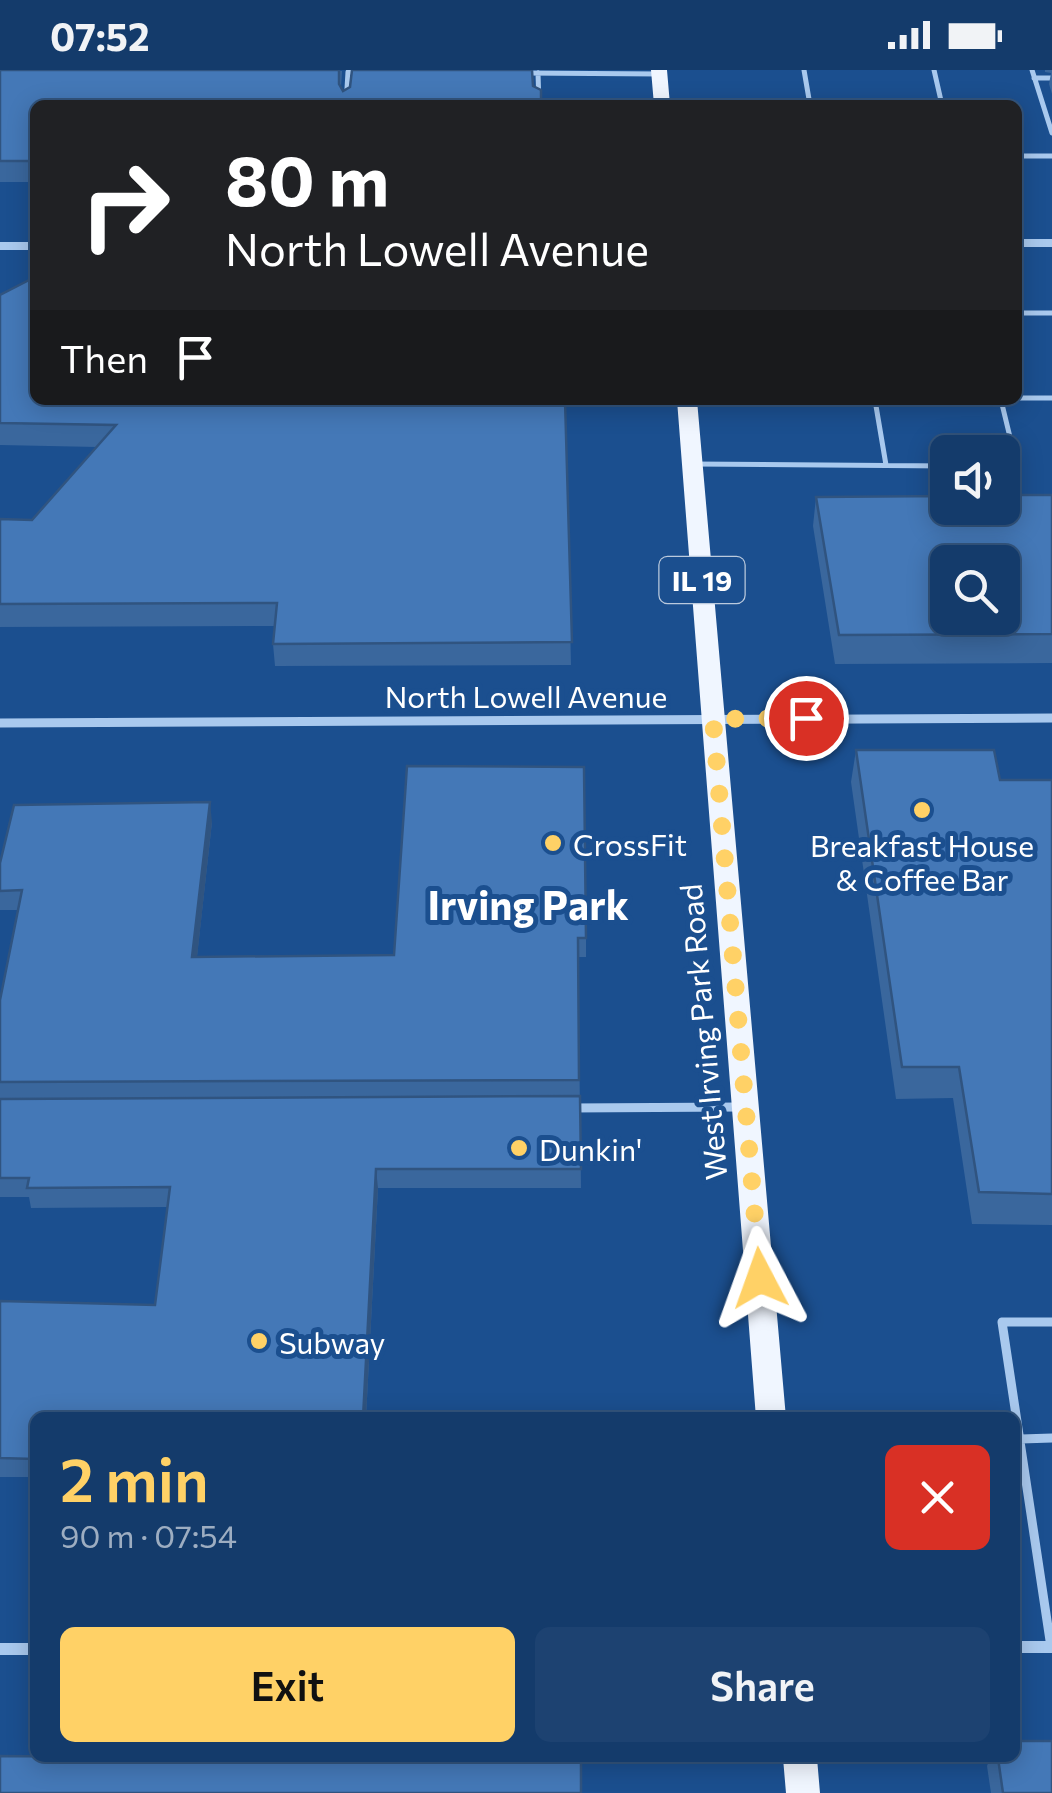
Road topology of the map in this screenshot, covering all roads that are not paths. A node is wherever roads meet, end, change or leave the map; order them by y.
1 (804, 70) edge
2 (934, 70) edge
3 (367, 72) edge
4 (659, 72) edge
5 (519, 73) edge
6 (538, 73) junction
7 (1033, 74) edge
8 (1052, 78) edge
9 (346, 100) edge
10 (540, 100) edge
11 (662, 100) edge
12 (809, 100) edge
13 (941, 100) edge
14 (1052, 133) edge
15 (1022, 156) edge
16 (1052, 156) edge
17 (1022, 243) edge
18 (1052, 243) edge
19 (0, 246) edge
20 (30, 246) edge
21 (1022, 313) edge
22 (1052, 313) edge
23 (1022, 398) edge
24 (1052, 398) edge
25 (687, 405) edge
26 (876, 405) edge
27 (1002, 405) edge
28 (1009, 435) edge
29 (693, 464) junction
30 (886, 465) junction
31 (930, 466) edge
32 (1052, 718) edge
33 (713, 719) junction
34 (0, 723) edge
35 (746, 1107) junction
36 (560, 1108) edge
37 (1052, 1322) edge
38 (771, 1412) edge
39 (1016, 1412) edge
40 (1052, 1438) edge
41 (1020, 1439) joint
42 (1052, 1646) edge
43 (1020, 1647) edge
44 (0, 1649) edge
45 (30, 1649) edge
46 (800, 1762) edge
47 (804, 1793) edge

1 - 12 lane
2 - 13 lane
3 - 9 lane
4 - 6 lane
4 - 11 main road
5 - 6 lane
6 - 10 lane
7 - 8 lane
7 - 14 lane
15 - 16 lane
17 - 18 street
19 - 20 street
21 - 22 lane
23 - 24 lane
25 - 29 main road, West Irving Park Road / IL 19
26 - 30 lane
27 - 28 lane
29 - 30 lane
29 - 33 main road, West Irving Park Road / IL 19
30 - 31 lane
32 - 33 street, North Lowell Avenue
33 - 34 street, North Lowell Avenue
33 - 35 main road, West Irving Park Road / IL 19
35 - 36 lane
35 - 38 main road, West Irving Park Road / IL 19
37 - 39 lane
40 - 41 lane
41 - 42 lane
42 - 43 street
44 - 45 street
46 - 47 main road

